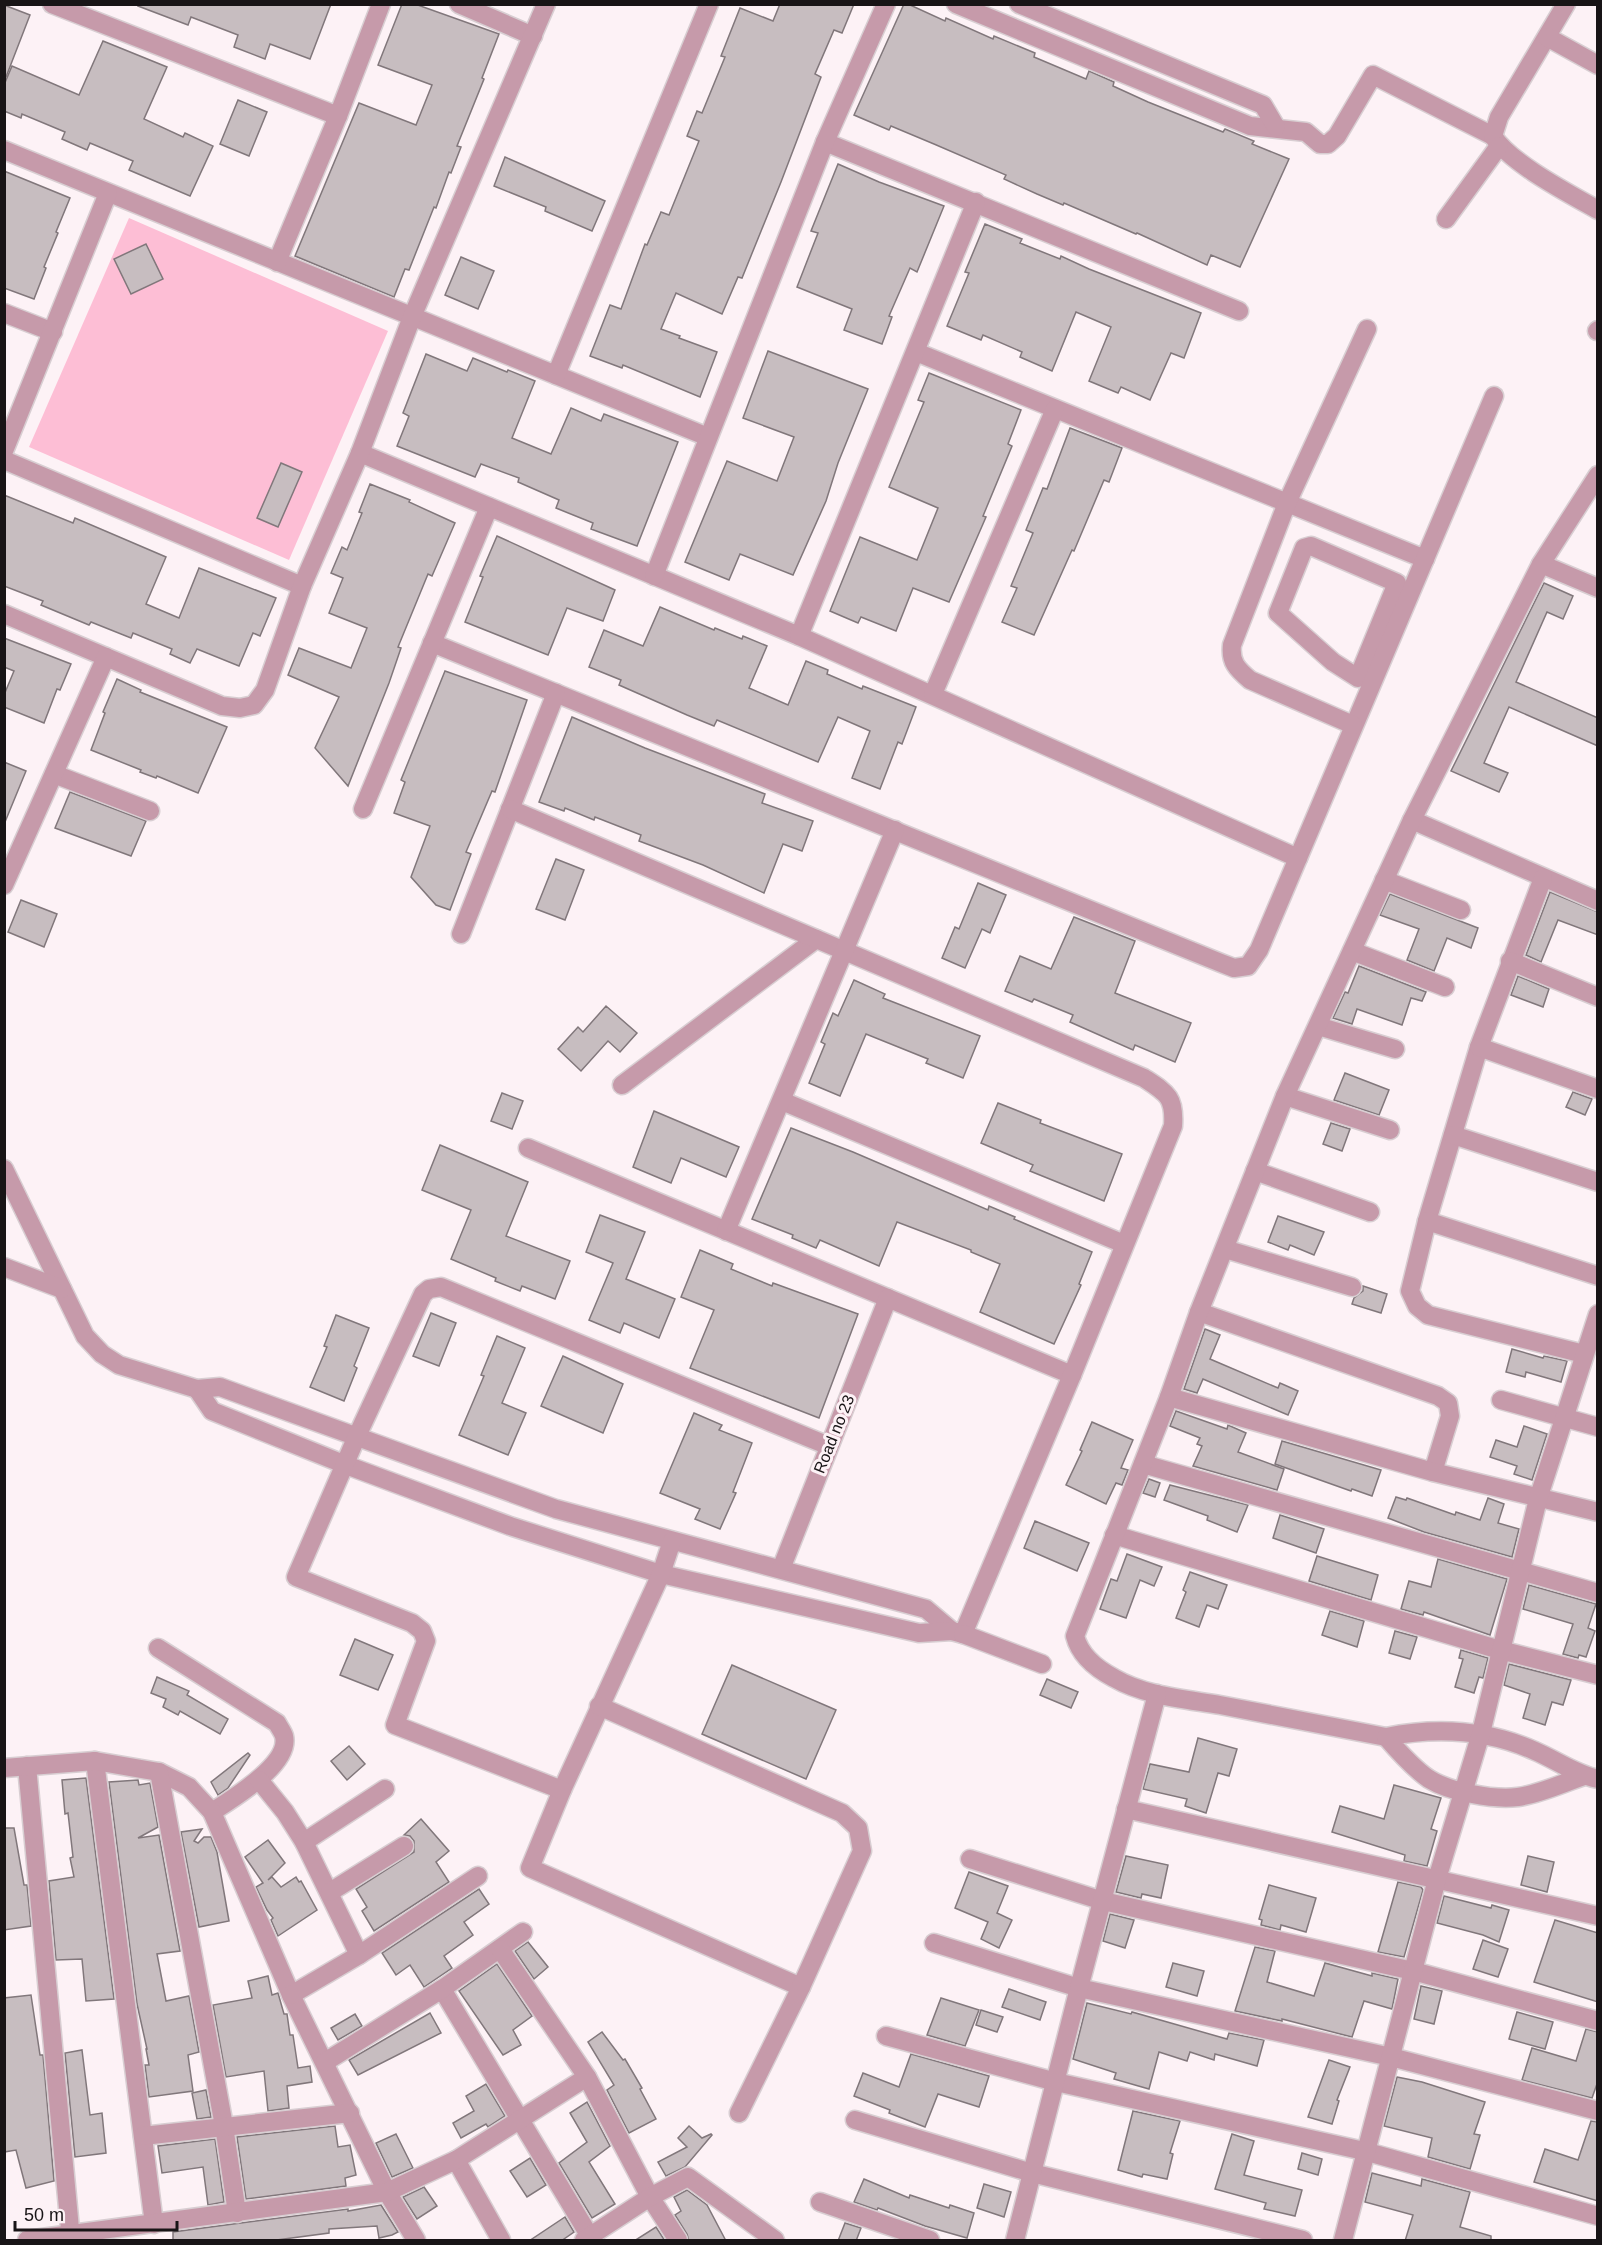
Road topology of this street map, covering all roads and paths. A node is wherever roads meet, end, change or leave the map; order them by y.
1 (52, 4) edge
2 (381, 4) edge
3 (459, 4) edge
4 (546, 4) edge
5 (709, 4) edge
6 (886, 4) edge
7 (956, 4) edge
8 (1019, 4) edge
9 (1566, 4) edge
10 (533, 36) junction
11 (1547, 37) junction
12 (1598, 65) edge
13 (338, 116) junction
14 (1276, 127) junction
15 (1496, 141) junction
16 (825, 142) junction
17 (4, 150) edge
18 (108, 193) junction
19 (976, 202) junction
20 (1598, 210) edge
21 (1446, 219) dead end
22 (278, 262) junction
23 (1239, 311) dead end
24 (4, 313) edge
25 (412, 317) junction
26 (1367, 329) dead end
27 (52, 332) junction
28 (916, 352) junction
29 (556, 375) junction
30 (1494, 396) dead end
31 (1055, 409) junction
32 (708, 437) junction
33 (4, 451) edge
34 (360, 453) junction
35 (4, 460) edge
36 (1595, 483) edge
37 (1287, 503) junction
38 (489, 507) junction
39 (1425, 559) junction
40 (1541, 564) junction
41 (654, 576) junction
42 (302, 586) junction
43 (1598, 588) edge
44 (1393, 613) junction
45 (4, 614) edge
46 (799, 636) junction
47 (432, 643) junction
48 (106, 657) junction
49 (1369, 669) junction
50 (556, 693) junction
51 (933, 694) junction
52 (1353, 725) junction
53 (54, 774) junction
54 (363, 809) dead end
55 (510, 809) junction
56 (150, 811) dead end
57 (1412, 820) junction
58 (894, 830) junction
59 (1298, 858) junction
60 (1543, 878) junction
61 (1384, 880) junction
62 (4, 885) edge
63 (1598, 901) edge
64 (1461, 910) dead end
65 (461, 934) dead end
66 (816, 939) junction
67 (1352, 951) junction
68 (843, 952) junction
69 (1510, 961) junction
70 (1445, 987) dead end
71 (1598, 997) edge
72 (1317, 1026) junction
73 (1479, 1047) junction
74 (1395, 1049) dead end
75 (622, 1085) dead end
76 (1598, 1089) edge
77 (1285, 1095) junction
78 (782, 1101) junction
79 (1390, 1130) dead end
80 (1454, 1135) junction
81 (528, 1148) dead end
82 (4, 1169) edge
83 (1255, 1171) junction
84 (1598, 1182) edge
85 (1370, 1212) dead end
86 (1427, 1221) junction
87 (726, 1231) junction
88 (1125, 1244) junction
89 (1225, 1250) junction
90 (4, 1267) edge
91 (1598, 1276) edge
92 (1352, 1287) dead end
93 (62, 1289) junction
94 (888, 1298) junction
95 (1199, 1312) junction
96 (1598, 1314) edge
97 (1584, 1354) junction
98 (1072, 1375) junction
99 (197, 1389) junction
100 (1168, 1397) junction
101 (1501, 1400) dead end
102 (1563, 1418) junction
103 (1598, 1427) edge
104 (357, 1436) junction
105 (829, 1446) junction
106 (1143, 1464) junction
107 (346, 1466) junction
108 (1433, 1472) junction
109 (1538, 1499) junction
110 (1598, 1512) edge
111 (1114, 1535) junction
112 (672, 1540) junction
113 (781, 1569) junction
114 (1520, 1571) junction
115 (661, 1574) junction
116 (1598, 1593) edge
117 (957, 1633) junction
118 (158, 1648) dead end
119 (1500, 1650) junction
120 (1042, 1664) dead end
121 (1598, 1675) edge
122 (1157, 1694) junction
123 (599, 1706) junction
124 (1481, 1733) junction
125 (1386, 1737) junction
126 (95, 1761) junction
127 (27, 1766) junction
128 (4, 1768) edge
129 (159, 1772) junction
130 (1591, 1777) edge
131 (259, 1780) junction
132 (385, 1789) dead end
133 (562, 1790) junction
134 (1462, 1792) junction
135 (1126, 1809) junction
136 (212, 1812) junction
137 (304, 1842) junction
138 (404, 1846) dead end
139 (970, 1859) dead end
140 (478, 1876) dead end
141 (1437, 1879) junction
142 (330, 1892) junction
143 (1102, 1901) junction
144 (1598, 1916) edge
145 (523, 1932) dead end
146 (934, 1943) dead end
147 (500, 1949) junction
148 (359, 1955) junction
149 (1413, 1971) junction
150 (801, 1987) junction
151 (1079, 1988) junction
152 (442, 1989) junction
153 (291, 1995) junction
154 (1598, 2021) edge
155 (886, 2036) dead end
156 (1391, 2057) junction
157 (325, 2062) junction
158 (587, 2077) junction
159 (1056, 2082) junction
160 (1598, 2111) edge
161 (350, 2113) junction
162 (739, 2113) dead end
163 (521, 2120) junction
164 (855, 2120) dead end
165 (224, 2126) junction
166 (143, 2136) junction
167 (1364, 2151) junction
168 (456, 2160) junction
169 (1032, 2173) junction
170 (387, 2192) junction
171 (650, 2197) junction
172 (820, 2202) dead end
173 (237, 2213) junction
174 (1598, 2216) edge
175 (154, 2224) junction
176 (71, 2238) edge
177 (589, 2239) edge
178 (774, 2240) edge
179 (27, 2241) edge
180 (416, 2241) edge
181 (501, 2241) edge
182 (678, 2241) edge
183 (930, 2241) edge
184 (1015, 2241) edge
185 (1304, 2241) edge
186 (1342, 2241) edge

1 - 13 street
2 - 13 street
3 - 10 street
4 - 10 street
5 - 29 street
6 - 16 street
7 - 14 street
8 - 14 street
9 - 11 street
10 - 25 street
11 - 12 street
11 - 15 street
13 - 22 street
14 - 15 street
15 - 20 street
15 - 21 street
16 - 19 street
16 - 32 street
17 - 18 street
18 - 22 street
18 - 27 street
19 - 23 street
19 - 28 street
22 - 25 street
24 - 27 street
25 - 29 street
25 - 34 street
26 - 37 street
27 - 33 street
28 - 31 street
28 - 46 street
29 - 32 street
30 - 39 street
31 - 37 street
31 - 51 street
32 - 41 street
34 - 38 street
34 - 42 street
35 - 42 street
36 - 40 street
37 - 39 street
37 - 52 street
38 - 41 street
38 - 47 street
39 - 44 street
40 - 43 street
40 - 57 street
41 - 46 street
42 - 48 street
44 - 49 street
44 - 49 street
45 - 48 street
46 - 51 street
47 - 50 street
47 - 54 street
48 - 53 street
49 - 52 street
50 - 55 street
50 - 58 street
51 - 59 street
52 - 59 street
53 - 56 street
53 - 62 street
55 - 65 street
55 - 66 street
57 - 60 street
57 - 61 street
58 - 59 street
58 - 68 street
60 - 63 street
60 - 69 street
61 - 64 street
61 - 67 street
66 - 68 street
66 - 75 street
67 - 70 street
67 - 72 street
68 - 78 street
68 - 88 street
69 - 71 street
69 - 73 street
72 - 74 street
72 - 77 street
73 - 76 street
73 - 80 street
77 - 79 street
77 - 83 street
78 - 87 street
78 - 88 street
80 - 84 street
80 - 86 street
81 - 87 street
82 - 93 street
83 - 85 street
83 - 89 street
86 - 91 street
86 - 97 street
87 - 94 street
88 - 98 street
89 - 92 street
89 - 95 street
90 - 93 street
93 - 99 street
94 - 98 street
94 - 105 street, Road no 23
95 - 100 street
95 - 108 street
96 - 97 street
97 - 102 street
98 - 117 street
99 - 104 street
99 - 107 street
100 - 106 street
100 - 108 street
101 - 102 street
102 - 103 street
102 - 109 street
104 - 105 street
104 - 107 street
104 - 112 street
105 - 113 street, Road no 23
106 - 111 street
106 - 114 street
107 - 115 street
107 - 133 street
108 - 109 street
109 - 110 street
109 - 114 street
111 - 119 street
111 - 122 street
112 - 113 street
112 - 115 street
113 - 117 street
114 - 116 street
114 - 119 street
115 - 117 street
115 - 123 street
117 - 120 street
118 - 131 street
119 - 121 street
119 - 124 street
122 - 125 street
122 - 135 street
123 - 133 street
123 - 150 street
124 - 125 street
124 - 130 street
124 - 134 street
125 - 134 street
126 - 127 street
126 - 129 street
126 - 166 street
127 - 128 street
127 - 176 street
129 - 136 street
129 - 165 street
130 - 134 street
131 - 136 street
131 - 137 street
132 - 137 street
133 - 150 street
134 - 141 street
135 - 141 street
135 - 143 street
136 - 153 street
137 - 142 street
138 - 142 street
139 - 143 street
140 - 148 street
141 - 144 street
141 - 149 street
142 - 148 street
143 - 149 street
143 - 151 street
145 - 147 street
146 - 151 street
147 - 152 street
147 - 158 street
148 - 153 street
149 - 154 street
149 - 156 street
150 - 162 street
151 - 156 street
151 - 159 street
152 - 157 street
152 - 163 street
153 - 157 street
155 - 159 street
156 - 160 street
156 - 167 street
157 - 161 street
158 - 163 street
158 - 171 street
159 - 167 street
159 - 169 street
161 - 165 street
161 - 170 street
163 - 168 street
163 - 177 street
164 - 169 street
165 - 166 street
165 - 173 street
166 - 175 street
167 - 174 street
167 - 186 street
168 - 170 street
168 - 181 street
169 - 184 street
169 - 185 street
170 - 173 street
170 - 180 street
171 - 177 street
171 - 178 street
171 - 182 street
172 - 183 street
173 - 175 street
175 - 176 street
176 - 179 street

